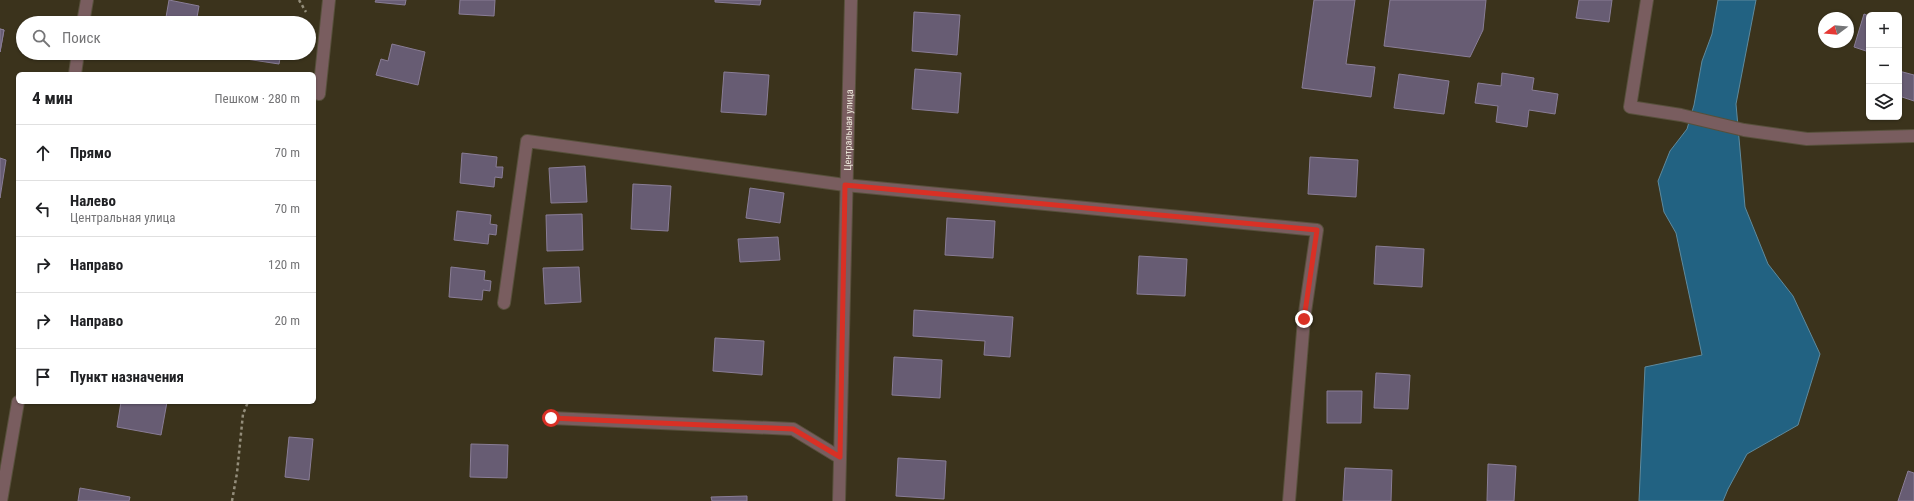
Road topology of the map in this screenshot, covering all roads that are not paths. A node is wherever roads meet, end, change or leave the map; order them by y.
1 (87, 0) edge
2 (329, 0) edge
3 (851, 0) edge
4 (1647, 0) edge
5 (85, 16) edge
6 (77, 60) edge
7 (75, 72) edge
8 (319, 94) dead end
9 (1914, 136) edge
10 (845, 185) junction
11 (504, 303) dead end
12 (18, 404) edge
13 (551, 418) dead end
14 (840, 457) junction
15 (1, 501) edge
16 (839, 501) edge
17 (1289, 501) edge

1 - 5 street
2 - 8 street
3 - 10 street, Центральная улица
4 - 9 street
6 - 7 street
10 - 11 street
10 - 14 street, Центральная улица
10 - 17 street
12 - 15 street
13 - 14 street
14 - 16 street, Центральная улица

